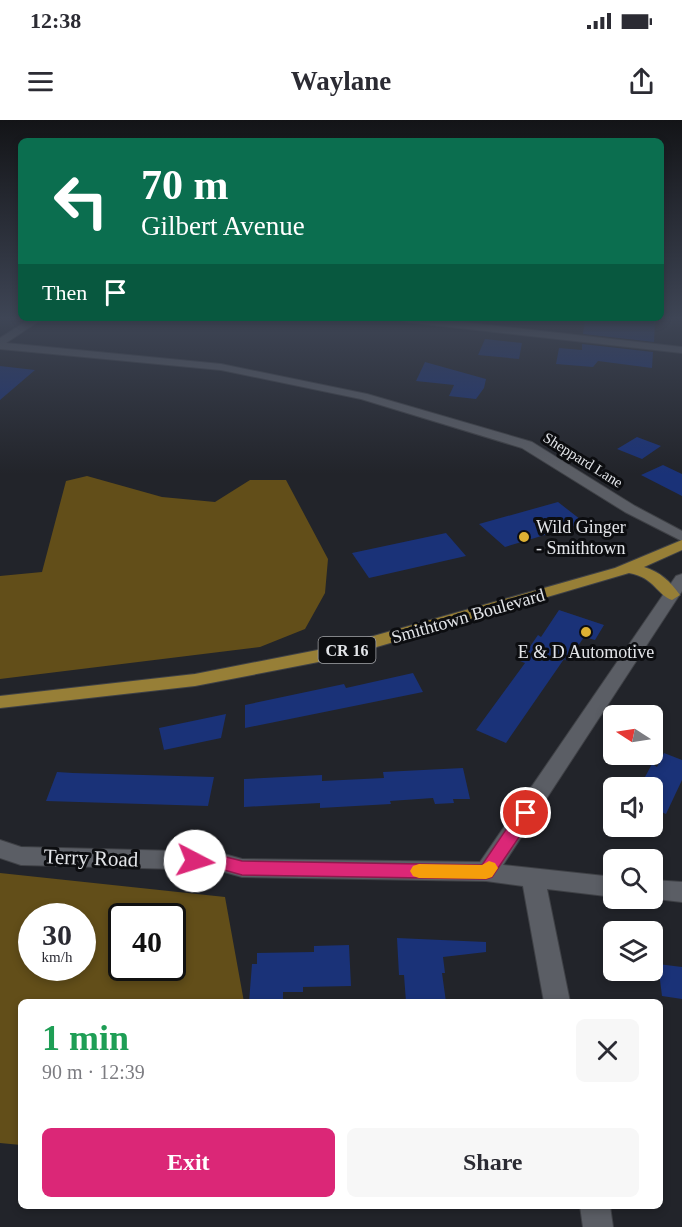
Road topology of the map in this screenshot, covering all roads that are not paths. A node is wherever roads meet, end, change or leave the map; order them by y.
1 (239, 371) edge
2 (682, 537) edge
3 (682, 545) edge
4 (627, 568) junction
5 (677, 587) edge
6 (0, 702) edge
7 (0, 849) edge
8 (486, 872) junction
9 (533, 878) junction
10 (603, 886) edge
11 (663, 891) edge
12 (682, 892) edge
13 (555, 999) edge
14 (595, 1209) edge
15 (598, 1227) edge

1 - 2 street, Sheppard Lane
3 - 4 main road, Smithtown Boulevard / CR 16
4 - 5 main road
4 - 6 main road, Smithtown Boulevard / CR 16
5 - 8 street
7 - 8 street, Terry Road
8 - 9 street, Terry Road
9 - 10 street, Terry Road
9 - 13 street
11 - 12 street
14 - 15 street

